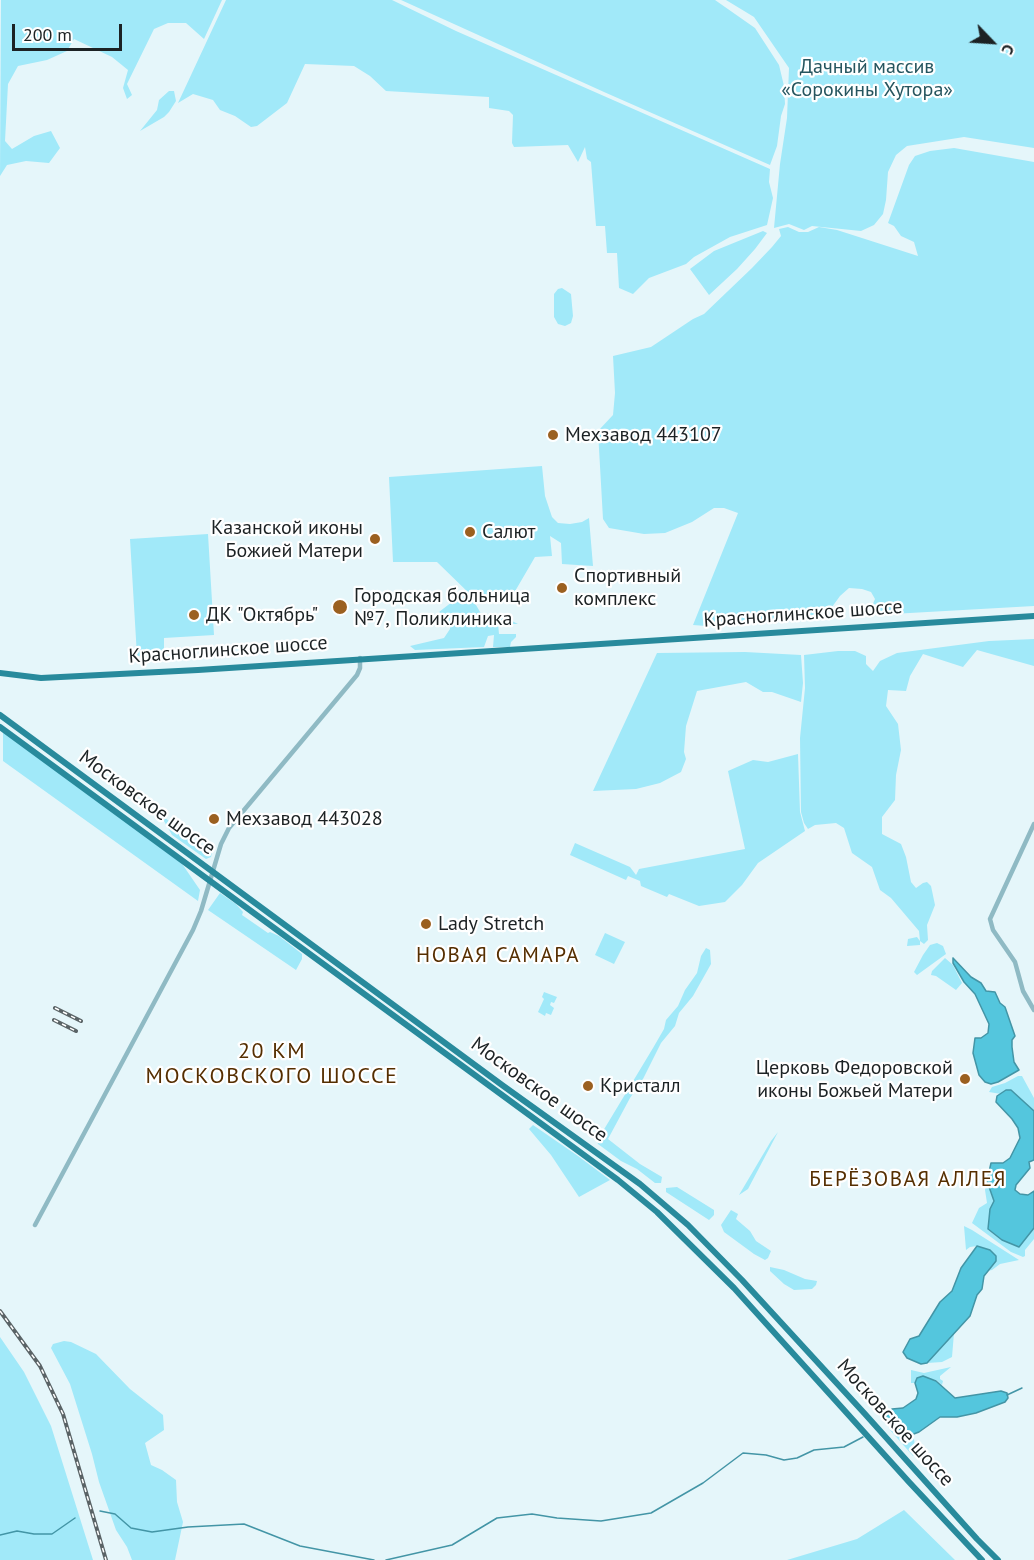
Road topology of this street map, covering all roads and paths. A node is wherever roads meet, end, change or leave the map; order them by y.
1 (1034, 616) edge
2 (360, 658) junction
3 (0, 673) edge
4 (0, 714) edge
5 (0, 727) edge
6 (1034, 824) edge
7 (213, 872) junction
8 (210, 881) junction
9 (1034, 1010) edge
10 (624, 1172) junction
11 (618, 1180) junction
12 (640, 1184) junction
13 (633, 1192) junction
14 (35, 1225) dead end
15 (982, 1560) edge
16 (998, 1560) edge

1 - 2 main road, Красноглинское шоссе
2 - 3 main road, Красноглинское шоссе
2 - 7 street
4 - 7 main road, Московское шоссе
5 - 8 main road, Московское шоссе
6 - 9 street
7 - 8 street
7 - 10 main road, Московское шоссе
8 - 11 main road, Московское шоссе
8 - 14 street
10 - 11 main road
10 - 12 main road, Московское шоссе
11 - 13 main road, Московское шоссе
12 - 13 main road
12 - 16 main road, Московское шоссе
13 - 15 main road, Московское шоссе

